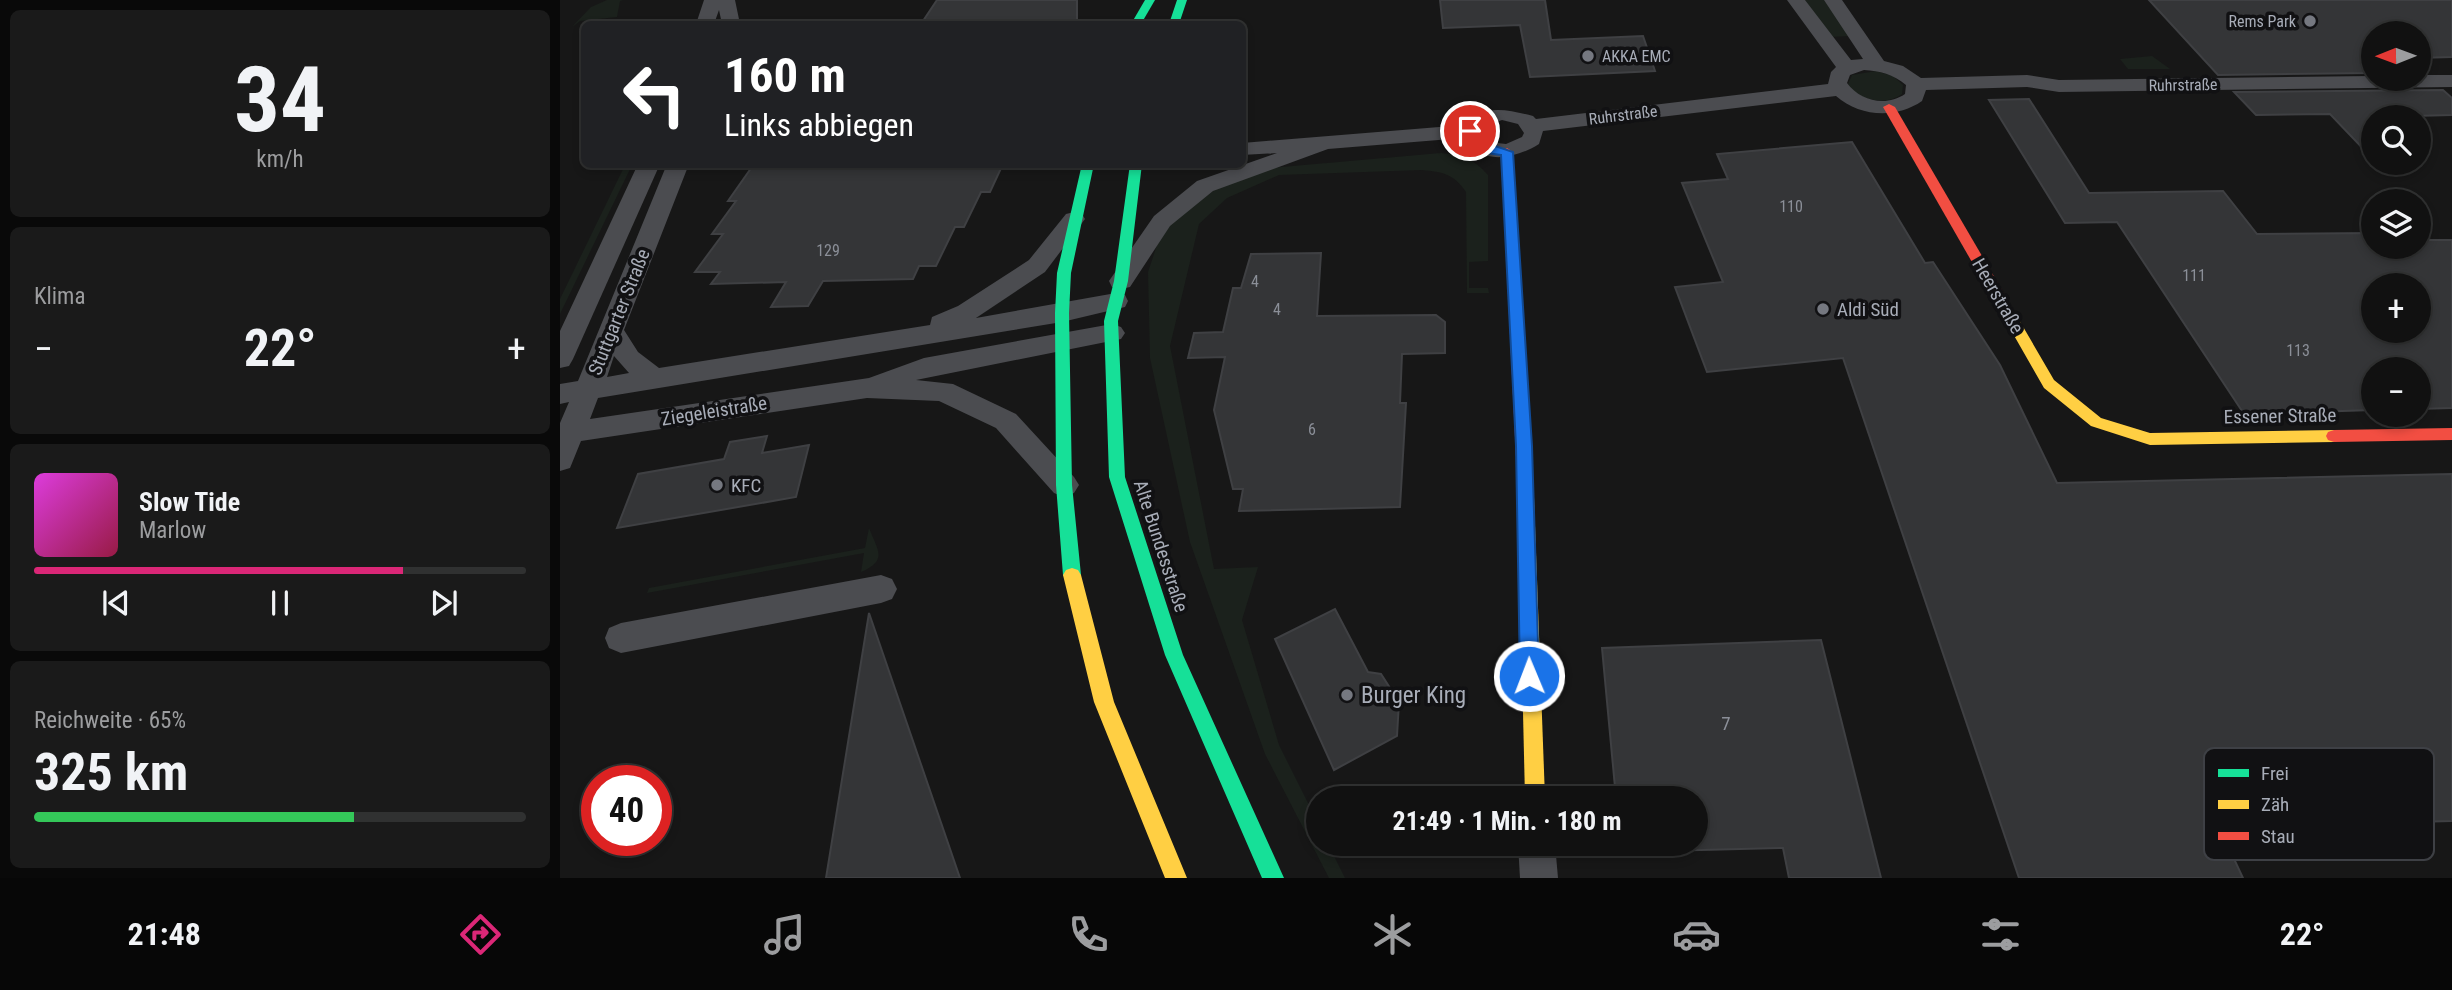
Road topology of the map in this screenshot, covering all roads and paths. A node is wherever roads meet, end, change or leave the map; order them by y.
1 (713, 0) edge
2 (726, 0) edge
3 (1150, 0) edge
4 (1182, 0) edge
5 (1796, 0) edge
6 (1833, 0) edge
7 (706, 21) edge
8 (730, 21) edge
9 (1138, 21) edge
10 (1175, 21) edge
11 (1877, 65) junction
12 (1847, 68) junction
13 (2452, 81) edge
14 (1916, 84) junction
15 (1840, 89) junction
16 (1889, 107) junction
17 (1532, 126) junction
18 (1470, 131) junction
19 (1246, 138) edge
20 (1321, 144) junction
21 (1280, 146) junction
22 (1246, 149) edge
23 (1507, 152) junction
24 (647, 168) edge
25 (676, 168) edge
26 (1087, 168) edge
27 (1135, 168) edge
28 (1074, 219) junction
29 (1119, 291) junction
30 (1062, 313) junction
31 (612, 331) junction
32 (1112, 333) junction
33 (567, 341) edge
34 (895, 341) junction
35 (1062, 343) junction
36 (560, 359) edge
37 (654, 379) junction
38 (867, 388) junction
39 (588, 390) junction
40 (560, 394) edge
41 (565, 434) edge
42 (2452, 434) edge
43 (2150, 439) joint
44 (560, 460) edge
45 (1064, 485) junction
46 (881, 589) dead end
47 (621, 638) dead end
48 (1535, 786) edge
49 (1538, 856) edge
50 (1176, 878) edge
51 (1273, 878) edge
52 (1539, 878) edge

1 - 7 street
2 - 8 street
3 - 9 main road
4 - 10 main road
5 - 12 street
6 - 11 street
11 - 12 street
11 - 14 street
12 - 15 street
13 - 14 street, Ruhrstraße
14 - 16 street
15 - 16 street
15 - 17 street, Ruhrstraße
16 - 43 main road, Heerstraße
17 - 18 street
17 - 23 street
18 - 20 street
18 - 23 street
19 - 21 street
20 - 21 street
20 - 29 street
21 - 22 street
23 - 48 main road
24 - 33 street, Stuttgarter Straße
25 - 31 street, Stuttgarter Straße
26 - 28 main road
27 - 29 main road, Alte Bundesstraße
28 - 30 main road
28 - 34 street
29 - 30 street
29 - 32 main road, Alte Bundesstraße
30 - 34 street
30 - 35 main road
31 - 37 street
31 - 39 street, Stuttgarter Straße
32 - 35 street, Ziegeleistraße
32 - 51 main road, Alte Bundesstraße
33 - 36 street, Stuttgarter Straße
34 - 37 street
35 - 38 street, Ziegeleistraße
35 - 45 main road
37 - 39 street
38 - 41 street, Ziegeleistraße
38 - 45 street, Ziegeleistraße
39 - 40 street
39 - 41 street, Stuttgarter Straße
41 - 44 street, Stuttgarter Straße
42 - 43 main road, Essener Straße
45 - 50 main road
46 - 47 street
49 - 52 street

